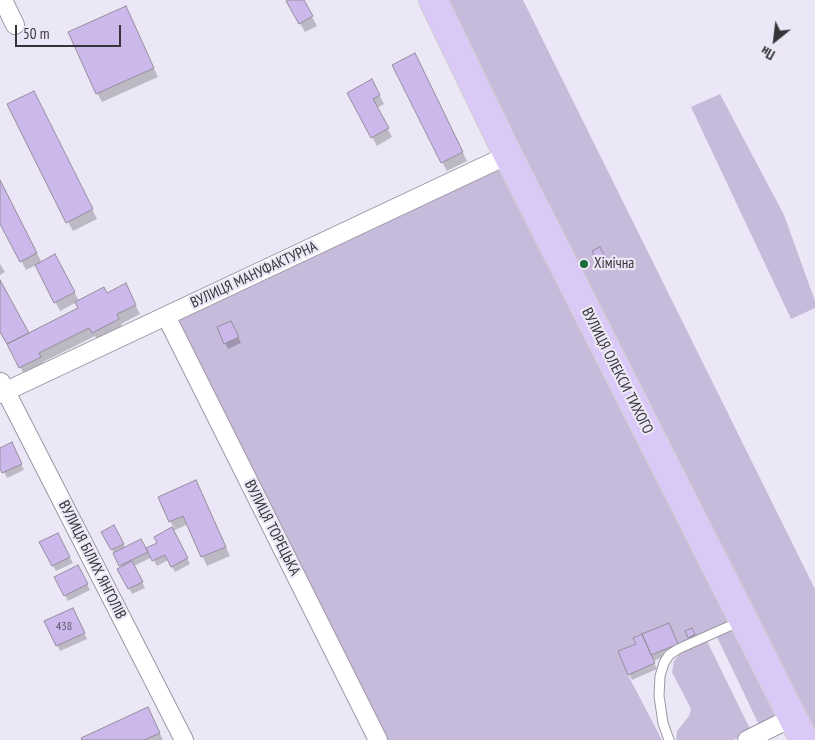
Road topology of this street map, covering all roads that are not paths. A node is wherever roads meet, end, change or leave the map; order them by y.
1 (3, 0) edge
2 (432, 0) edge
3 (15, 25) dead end
4 (508, 155) junction
5 (166, 316) junction
6 (2, 389) edge
7 (744, 620) junction
8 (799, 729) edge
9 (184, 740) edge
10 (378, 740) edge
11 (669, 740) edge
12 (747, 740) edge

1 - 3 street
2 - 4 main road, ВУЛИЦЯ ОЛЕКСИ ТИХОГО
4 - 5 street, ВУЛИЦЯ МАНУФАКТУРНА
4 - 7 main road, ВУЛИЦЯ ОЛЕКСИ ТИХОГО
5 - 6 street, ВУЛИЦЯ МАНУФАКТУРНА
5 - 10 street, ВУЛИЦЯ ТОРЕЦЬКА
6 - 9 street, ВУЛИЦЯ БІЛИХ ЯНГОЛІВ
7 - 8 main road, ВУЛИЦЯ ОЛЕКСИ ТИХОГО
7 - 11 lane
8 - 12 street

